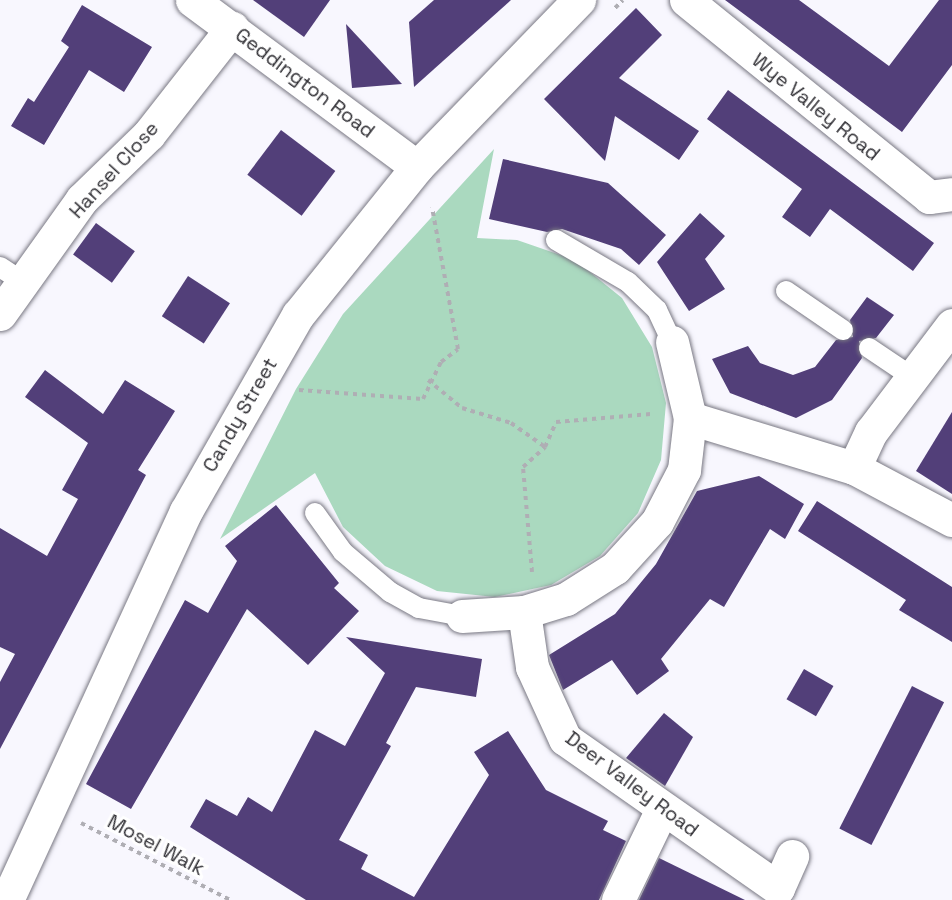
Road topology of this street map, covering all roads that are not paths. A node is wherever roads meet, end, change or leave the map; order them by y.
1 (192, 0) edge
2 (579, 0) edge
3 (686, 0) edge
4 (232, 28) junction
5 (417, 167) junction
6 (952, 194) edge
7 (556, 240) dead end
8 (12, 275) edge
9 (786, 291) dead end
10 (0, 314) edge
11 (952, 325) edge
12 (843, 330) dead end
13 (672, 342) joint
14 (869, 348) dead end
15 (912, 377) junction
16 (690, 414) junction
17 (854, 468) junction
18 (315, 513) dead end
19 (952, 520) edge
20 (530, 611) junction
21 (462, 616) joint
22 (662, 809) junction
23 (792, 856) dead end
24 (7, 900) edge
25 (618, 900) edge

1 - 4 street, Geddington Road
2 - 5 street, Candy Street
3 - 6 street, Wye Valley Road
4 - 5 street, Geddington Road
4 - 8 street, Hansel Close
5 - 24 street, Candy Street
7 - 13 lane
8 - 10 street, Hansel Close
9 - 12 lane
11 - 15 street
13 - 16 street
14 - 15 lane
15 - 17 street
16 - 17 street
16 - 20 street
17 - 19 street
18 - 21 lane
20 - 21 street
20 - 22 street, Deer Valley Road
22 - 23 street, Deer Valley Road
22 - 25 street

